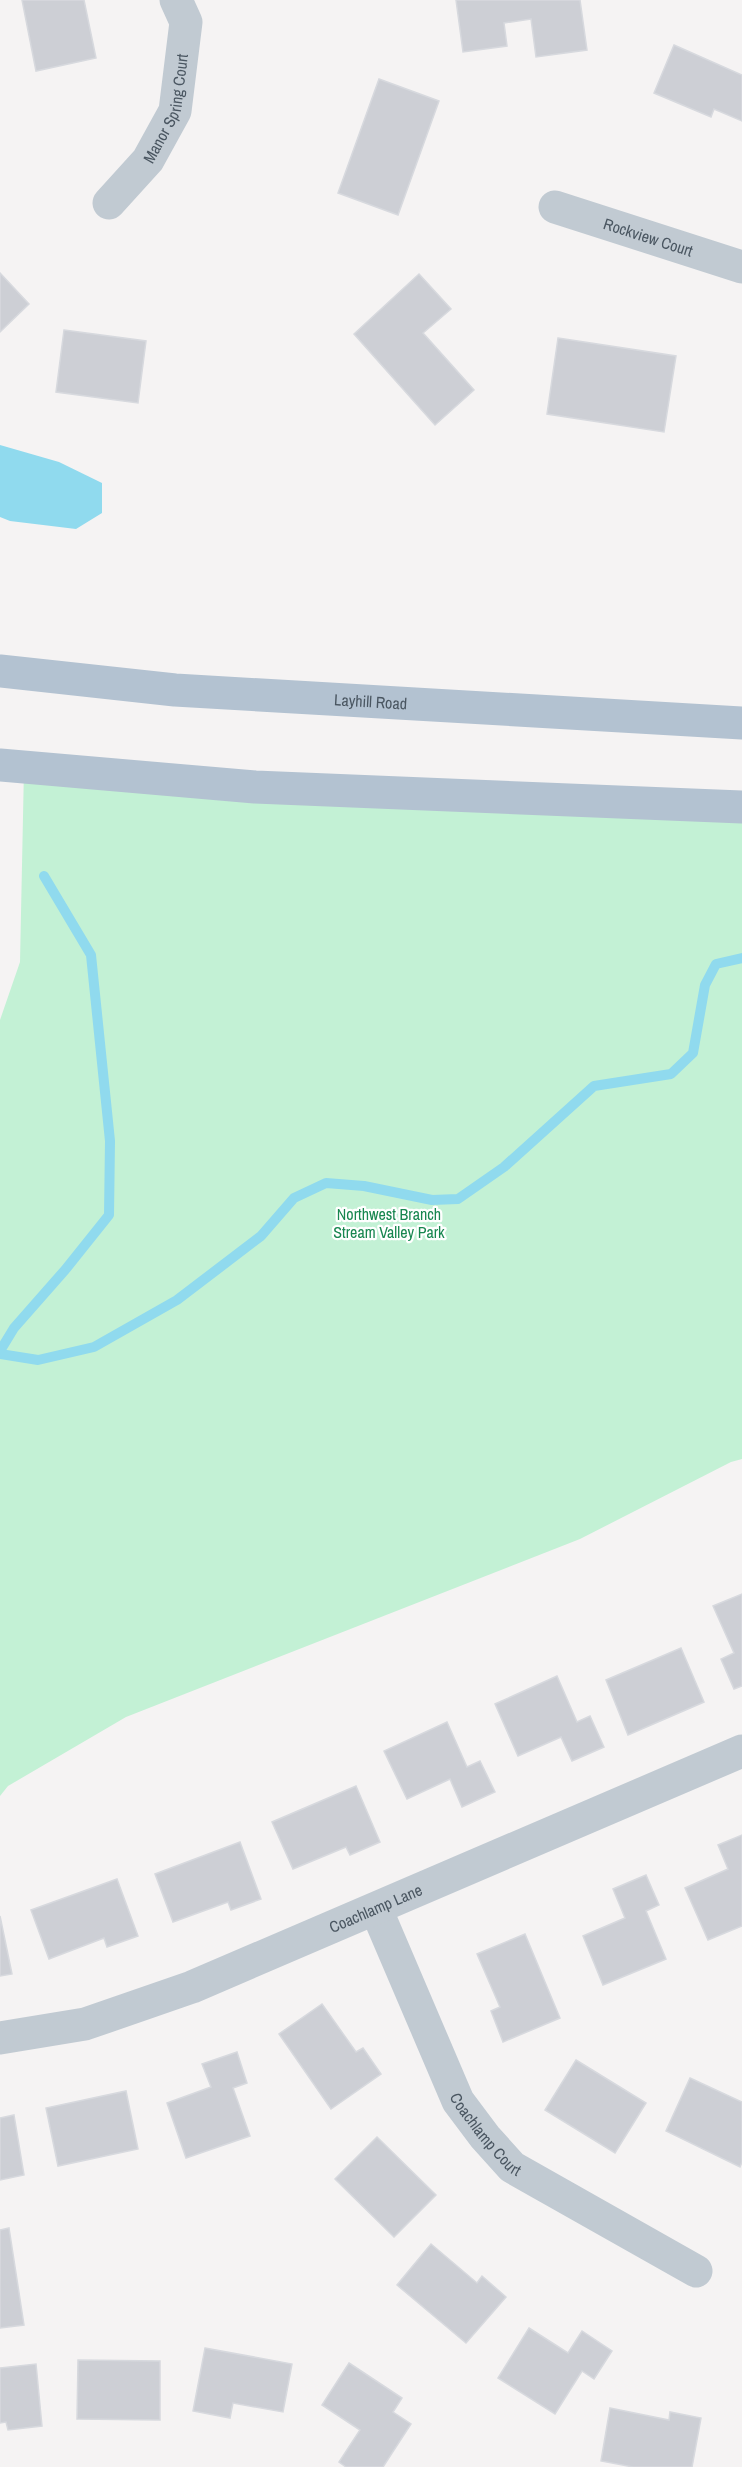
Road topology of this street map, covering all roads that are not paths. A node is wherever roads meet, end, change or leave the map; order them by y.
1 (176, 0) edge
2 (109, 203) dead end
3 (555, 207) dead end
4 (742, 267) edge
5 (0, 671) edge
6 (742, 723) edge
7 (0, 765) edge
8 (742, 807) edge
9 (742, 1751) edge
10 (376, 1909) junction
11 (0, 2037) edge
12 (696, 2271) dead end

1 - 2 street, Manor Spring Court
3 - 4 street, Rockview Court
5 - 6 main road, Layhill Road
7 - 8 main road
9 - 10 street, Coachlamp Lane
10 - 11 street, Coachlamp Lane
10 - 12 street, Coachlamp Court

